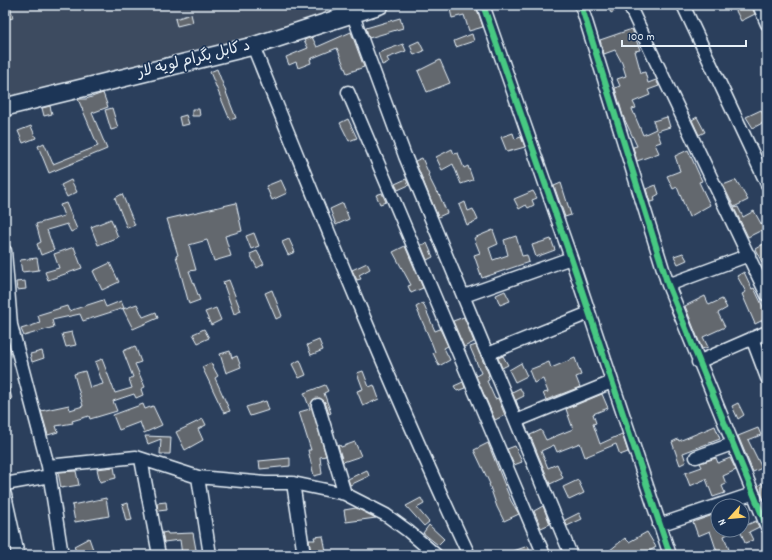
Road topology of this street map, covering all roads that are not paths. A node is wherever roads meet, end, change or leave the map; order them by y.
1 (380, 5) edge
2 (483, 5) edge
3 (581, 5) edge
4 (629, 5) edge
5 (683, 5) edge
6 (759, 5) edge
7 (353, 15) junction
8 (767, 24) edge
9 (253, 46) junction
10 (348, 92) dead end
11 (5, 107) edge
12 (767, 184) edge
13 (5, 251) edge
14 (749, 255) junction
15 (571, 258) junction
16 (668, 285) junction
17 (767, 295) edge
18 (464, 296) junction
19 (589, 313) junction
20 (8, 326) edge
21 (767, 332) edge
22 (752, 338) junction
23 (488, 353) junction
24 (698, 362) junction
25 (767, 378) edge
26 (612, 382) junction
27 (318, 405) dead end
28 (516, 421) junction
29 (732, 444) junction
30 (696, 457) dead end
31 (141, 459) junction
32 (49, 471) junction
33 (198, 477) junction
34 (294, 483) junction
35 (5, 484) edge
36 (345, 494) junction
37 (752, 494) junction
38 (5, 495) edge
39 (659, 525) junction
40 (767, 527) edge
41 (433, 554) edge
42 (18, 555) edge
43 (62, 555) edge
44 (159, 555) edge
45 (210, 555) edge
46 (304, 555) edge
47 (469, 555) edge
48 (544, 555) edge
49 (570, 555) edge
50 (670, 555) edge

1 - 7 highway, د کابل بگرام لویه لار
2 - 15 street
3 - 16 street
4 - 14 street
5 - 12 street
6 - 8 street
7 - 9 highway, د کابل بگرام لویه لار
7 - 18 street
9 - 11 highway, د کابل بگرام لویه لار
9 - 47 street
10 - 48 street
13 - 20 street
14 - 16 street
14 - 17 street
15 - 18 street
15 - 19 street
16 - 24 street
18 - 23 street
19 - 23 street
19 - 26 street
20 - 32 street
21 - 22 street
22 - 24 street
22 - 25 street
23 - 28 street
24 - 29 street
26 - 28 street
26 - 39 street
27 - 36 street
28 - 49 street
29 - 30 street
29 - 37 street
31 - 32 street
31 - 33 street
31 - 44 street
32 - 35 street
32 - 43 street
33 - 34 street
33 - 45 street
34 - 36 street
34 - 46 street
36 - 41 street
37 - 39 street
37 - 40 street
38 - 42 street
39 - 50 street

